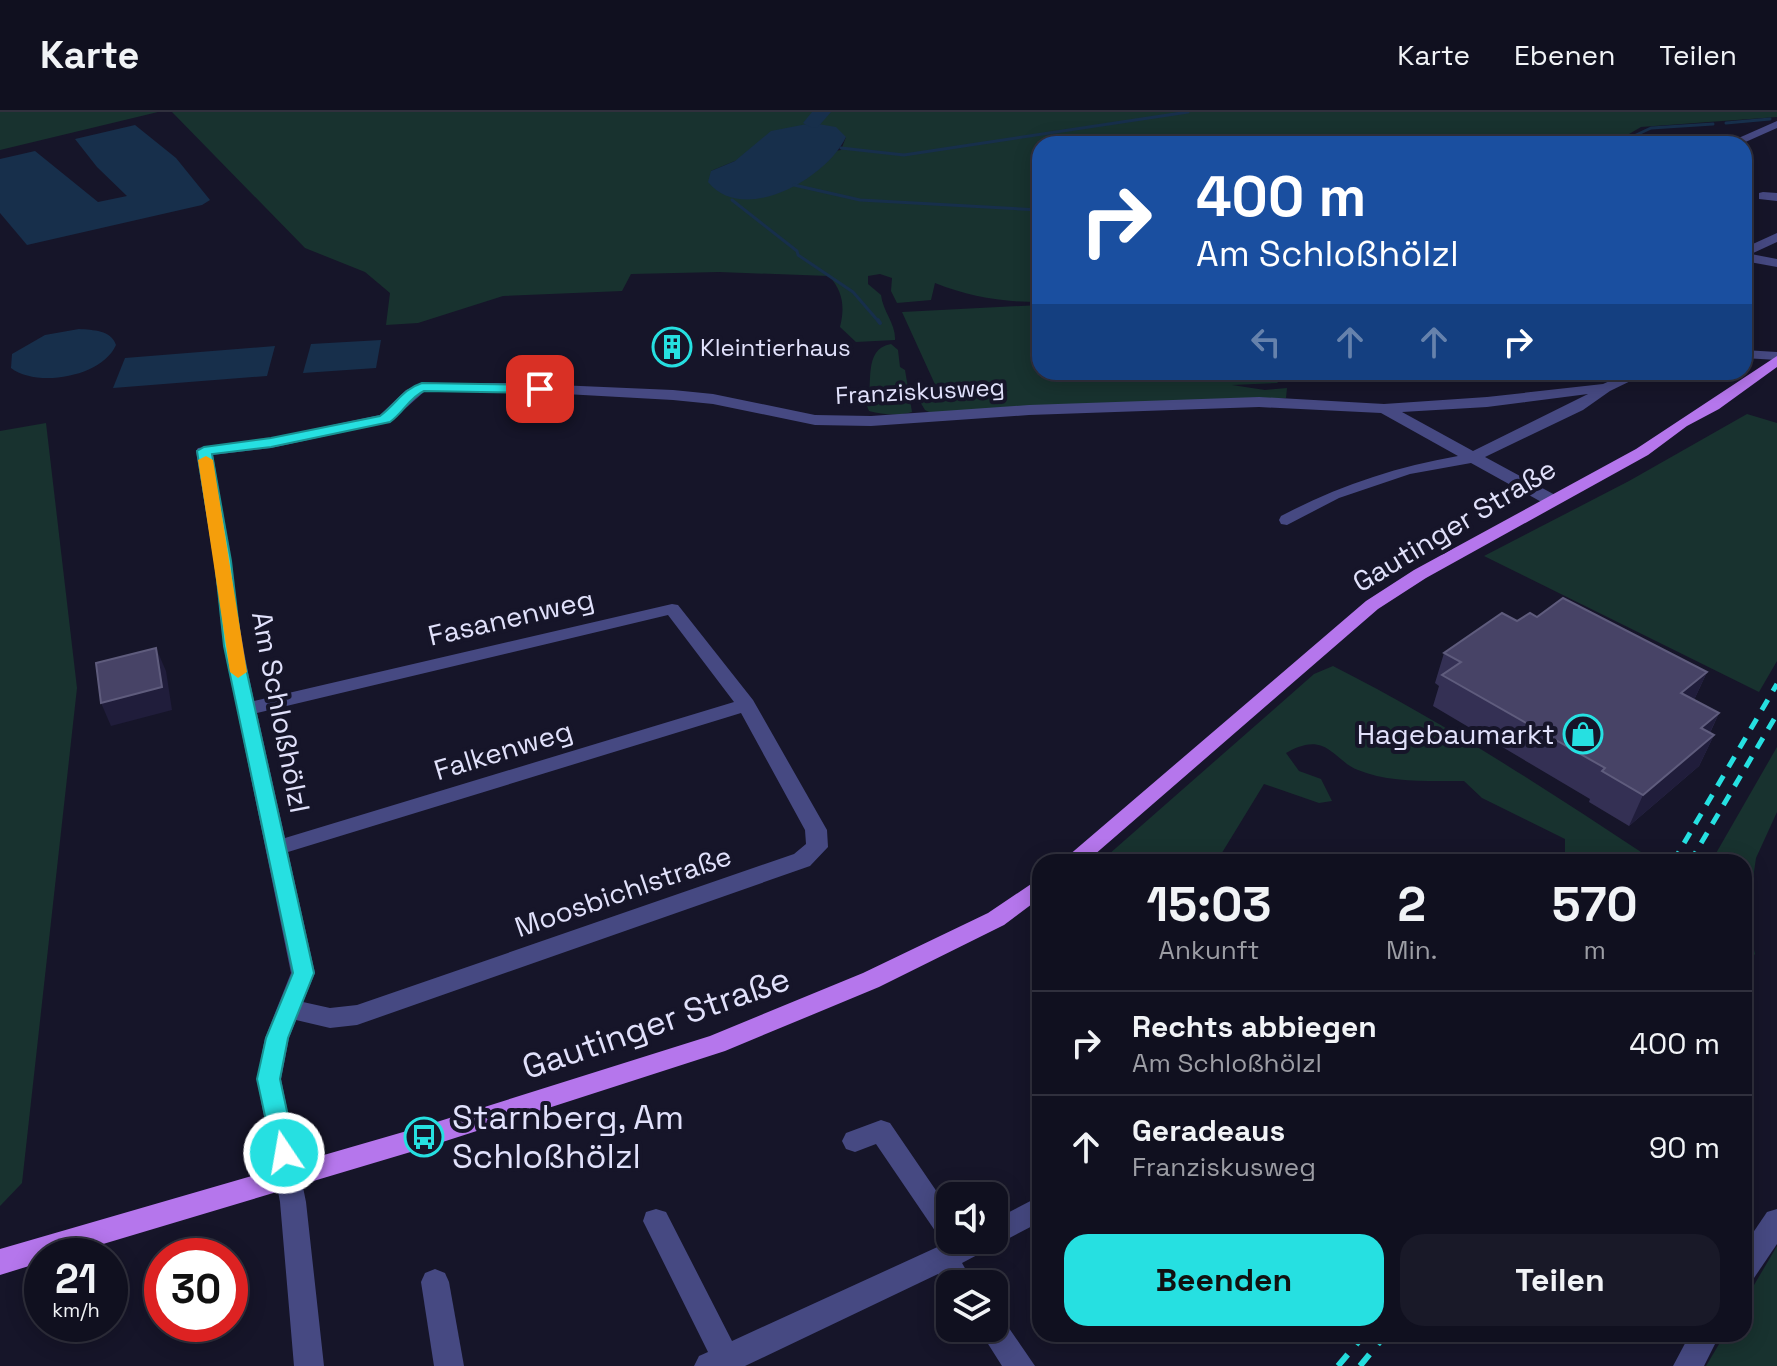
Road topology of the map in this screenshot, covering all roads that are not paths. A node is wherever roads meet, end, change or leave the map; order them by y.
1 (1777, 124) edge
2 (1749, 136) edge
3 (1763, 196) dead end
4 (1777, 197) edge
5 (1777, 237) edge
6 (1752, 251) edge
7 (1752, 257) edge
8 (1777, 263) edge
9 (1752, 355) edge
10 (1777, 358) edge
11 (1752, 377) edge
12 (1624, 380) edge
13 (1748, 380) edge
14 (1606, 388) junction
15 (399, 409) joint
16 (1384, 409) junction
17 (1471, 458) junction
18 (1551, 500) junction
19 (1287, 520) dead end
20 (746, 705) junction
21 (246, 709) junction
22 (276, 848) junction
23 (1081, 854) edge
24 (1032, 892) edge
25 (290, 1009) junction
26 (855, 1141) dead end
27 (289, 1178) junction
28 (936, 1212) edge
29 (1032, 1213) edge
30 (656, 1221) dead end
31 (1777, 1221) edge
32 (1008, 1226) edge
33 (940, 1254) edge
34 (1752, 1257) edge
35 (0, 1262) edge
36 (435, 1282) dead end
37 (1002, 1342) edge
38 (1702, 1342) edge
39 (722, 1364) edge
40 (309, 1366) edge
41 (449, 1366) edge
42 (1020, 1366) edge
43 (1688, 1366) edge

1 - 2 street
3 - 4 street
5 - 6 street
7 - 8 street
9 - 10 street
10 - 11 main road, Gautinger Straße
12 - 14 street, Franziskusweg
13 - 18 main road, Gautinger Straße
14 - 16 street, Franziskusweg
14 - 17 street
15 - 16 street, Franziskusweg
15 - 21 street, Am Schloßhölzl
16 - 17 street
17 - 18 street
17 - 19 street
18 - 23 main road, Gautinger Straße
20 - 21 street, Fasanenweg
20 - 22 street, Falkenweg
20 - 25 street, Moosbichlstraße
21 - 22 street, Am Schloßhölzl
22 - 25 street, Am Schloßhölzl
24 - 27 main road, Gautinger Straße
25 - 27 street, Am Schloßhölzl
26 - 28 street
27 - 35 main road, Gautinger Straße
27 - 40 street, Am Schloßhölzl
29 - 32 street
30 - 39 street
31 - 34 street
33 - 39 street
36 - 41 street
37 - 42 street
38 - 43 street

